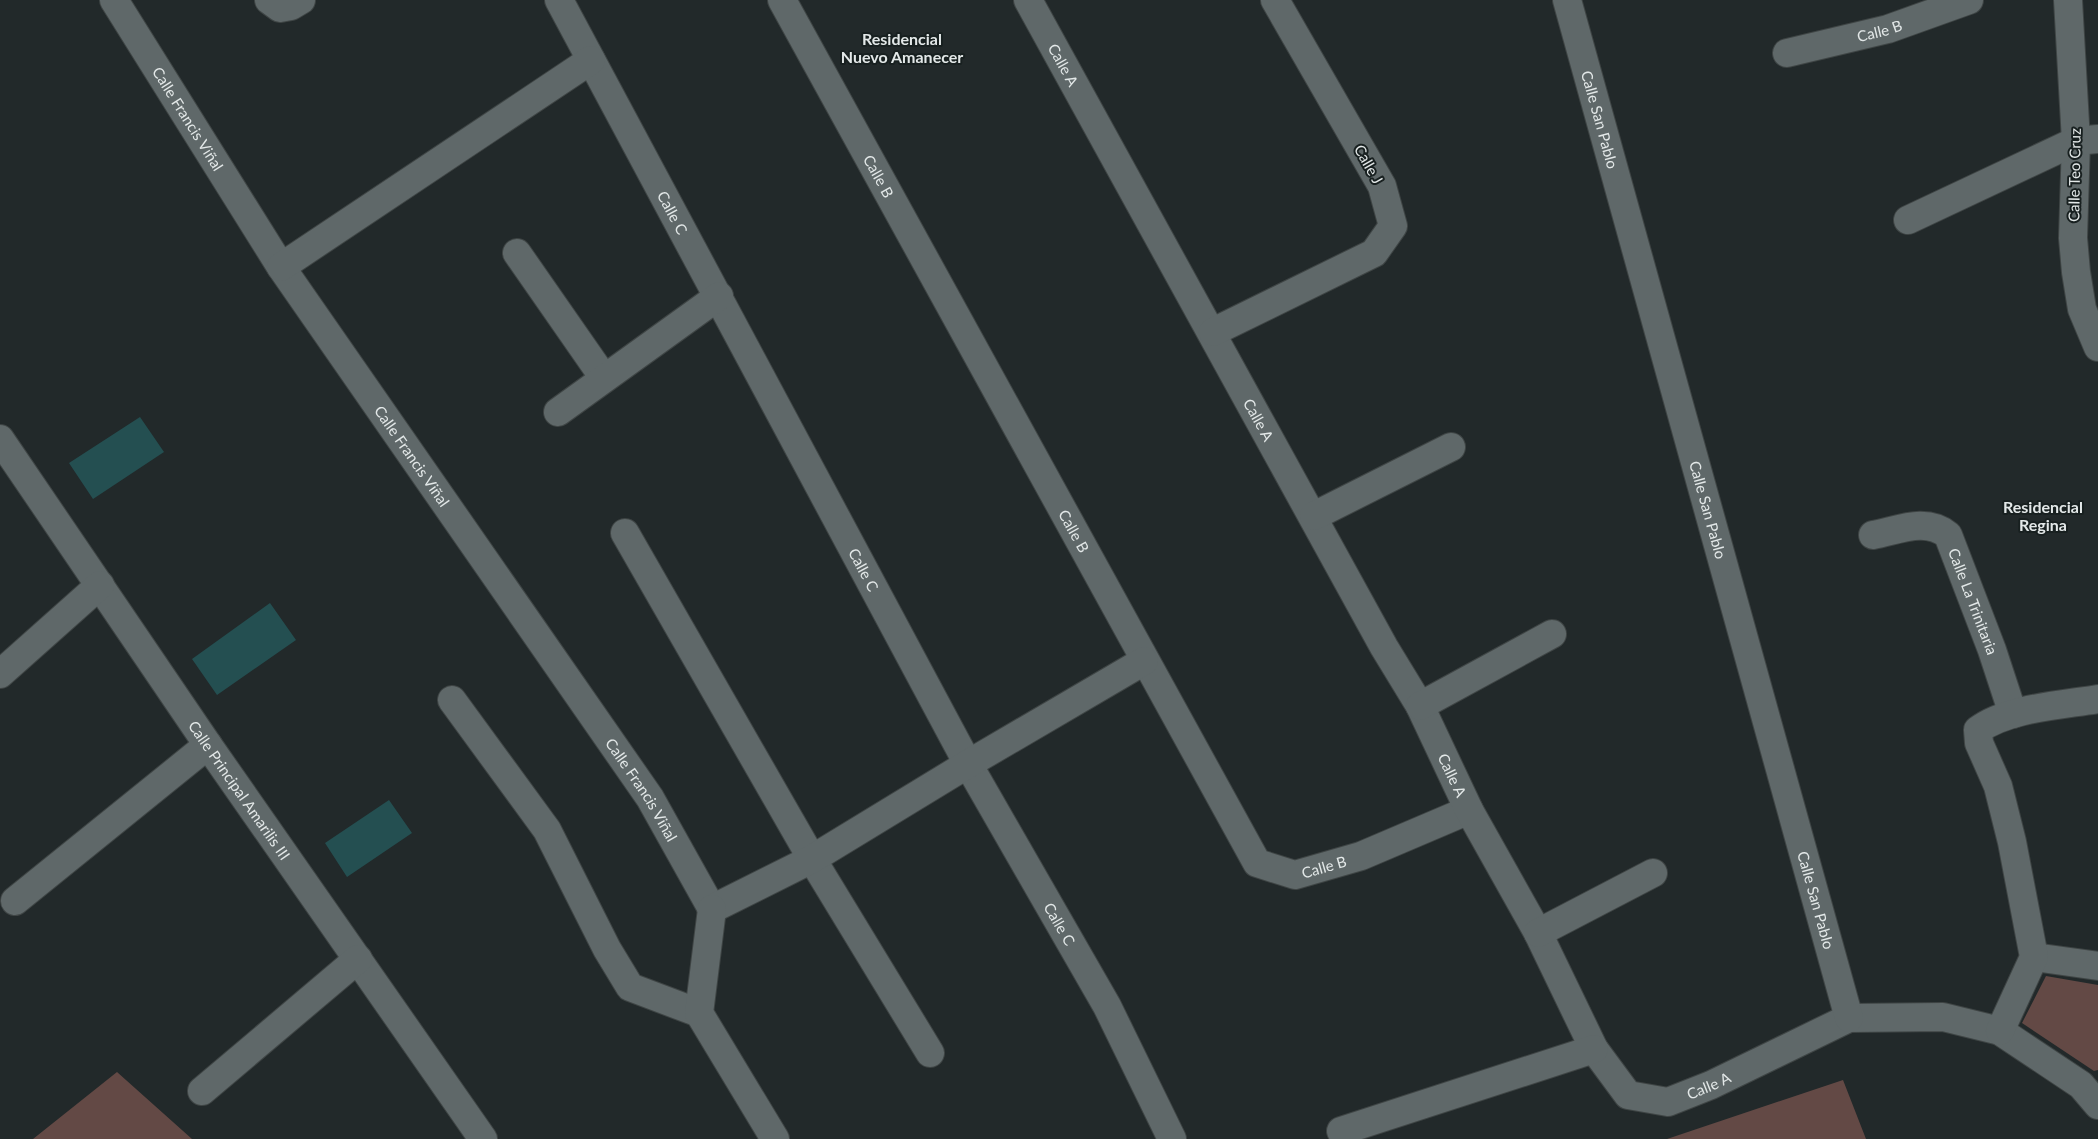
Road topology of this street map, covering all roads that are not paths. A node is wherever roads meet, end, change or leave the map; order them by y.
1 (114, 0) edge
2 (269, 0) edge
3 (301, 0) edge
4 (559, 0) edge
5 (782, 0) edge
6 (1028, 0) edge
7 (1275, 0) edge
8 (1567, 0) edge
9 (1969, 0) edge
10 (2068, 0) edge
11 (1788, 53) dead end
12 (592, 60) junction
13 (2087, 140) edge
14 (1908, 220) dead end
15 (517, 253) dead end
16 (281, 267) junction
17 (719, 296) junction
18 (1212, 332) junction
19 (2098, 347) edge
20 (604, 378) junction
21 (558, 412) dead end
22 (0, 439) edge
23 (1451, 447) dead end
24 (1314, 516) junction
25 (625, 533) dead end
26 (1873, 535) dead end
27 (100, 585) junction
28 (1552, 634) dead end
29 (1144, 661) junction
30 (0, 674) edge
31 (2098, 699) edge
32 (452, 700) dead end
33 (1420, 706) junction
34 (2013, 714) junction
35 (208, 745) junction
36 (968, 764) junction
37 (1469, 810) junction
38 (812, 859) junction
39 (1653, 873) dead end
40 (15, 901) dead end
41 (712, 909) junction
42 (1538, 932) junction
43 (2034, 957) junction
44 (358, 959) junction
45 (2098, 966) edge
46 (699, 1013) junction
47 (1849, 1018) junction
48 (2000, 1031) junction
49 (1594, 1049) junction
50 (930, 1053) dead end
51 (202, 1091) dead end
52 (2098, 1105) edge
53 (1341, 1131) dead end
54 (483, 1139) edge
55 (775, 1139) edge
56 (1172, 1139) edge

1 - 16 street, Calle Francis Viñal
2 - 3 street
4 - 12 street, Calle C
5 - 29 street, Calle B
6 - 18 street, Calle A
7 - 18 street, Calle J
8 - 47 street, Calle San Pablo
9 - 11 street, Calle B
10 - 13 street, Calle Teo Cruz
12 - 16 street
12 - 17 street, Calle C
13 - 14 street
13 - 19 street, Calle Teo Cruz
15 - 20 street
16 - 41 street, Calle Francis Viñal
17 - 20 street
17 - 36 street, Calle C
18 - 24 street, Calle A
20 - 21 street
22 - 27 street, Calle Principal Amarilis III
23 - 24 street
24 - 33 street, Calle A
25 - 38 street
26 - 34 street, Calle La Trinitaria
27 - 30 street
27 - 35 street, Calle Principal Amarilis III
28 - 33 street
29 - 36 street
29 - 37 street, Calle B
31 - 34 street
32 - 46 street
33 - 37 street, Calle A
34 - 43 street
35 - 40 street
35 - 44 street, Calle Principal Amarilis III
36 - 38 street
36 - 56 street, Calle C
37 - 42 street, Calle A
38 - 41 street
38 - 50 street
39 - 42 street
41 - 46 street
42 - 49 street, Calle A
43 - 45 street
43 - 48 street
44 - 51 street
44 - 54 street, Calle Principal Amarilis III
46 - 55 street
47 - 48 street, Calle A
47 - 49 street, Calle A
48 - 52 street, Calle A
49 - 53 street

